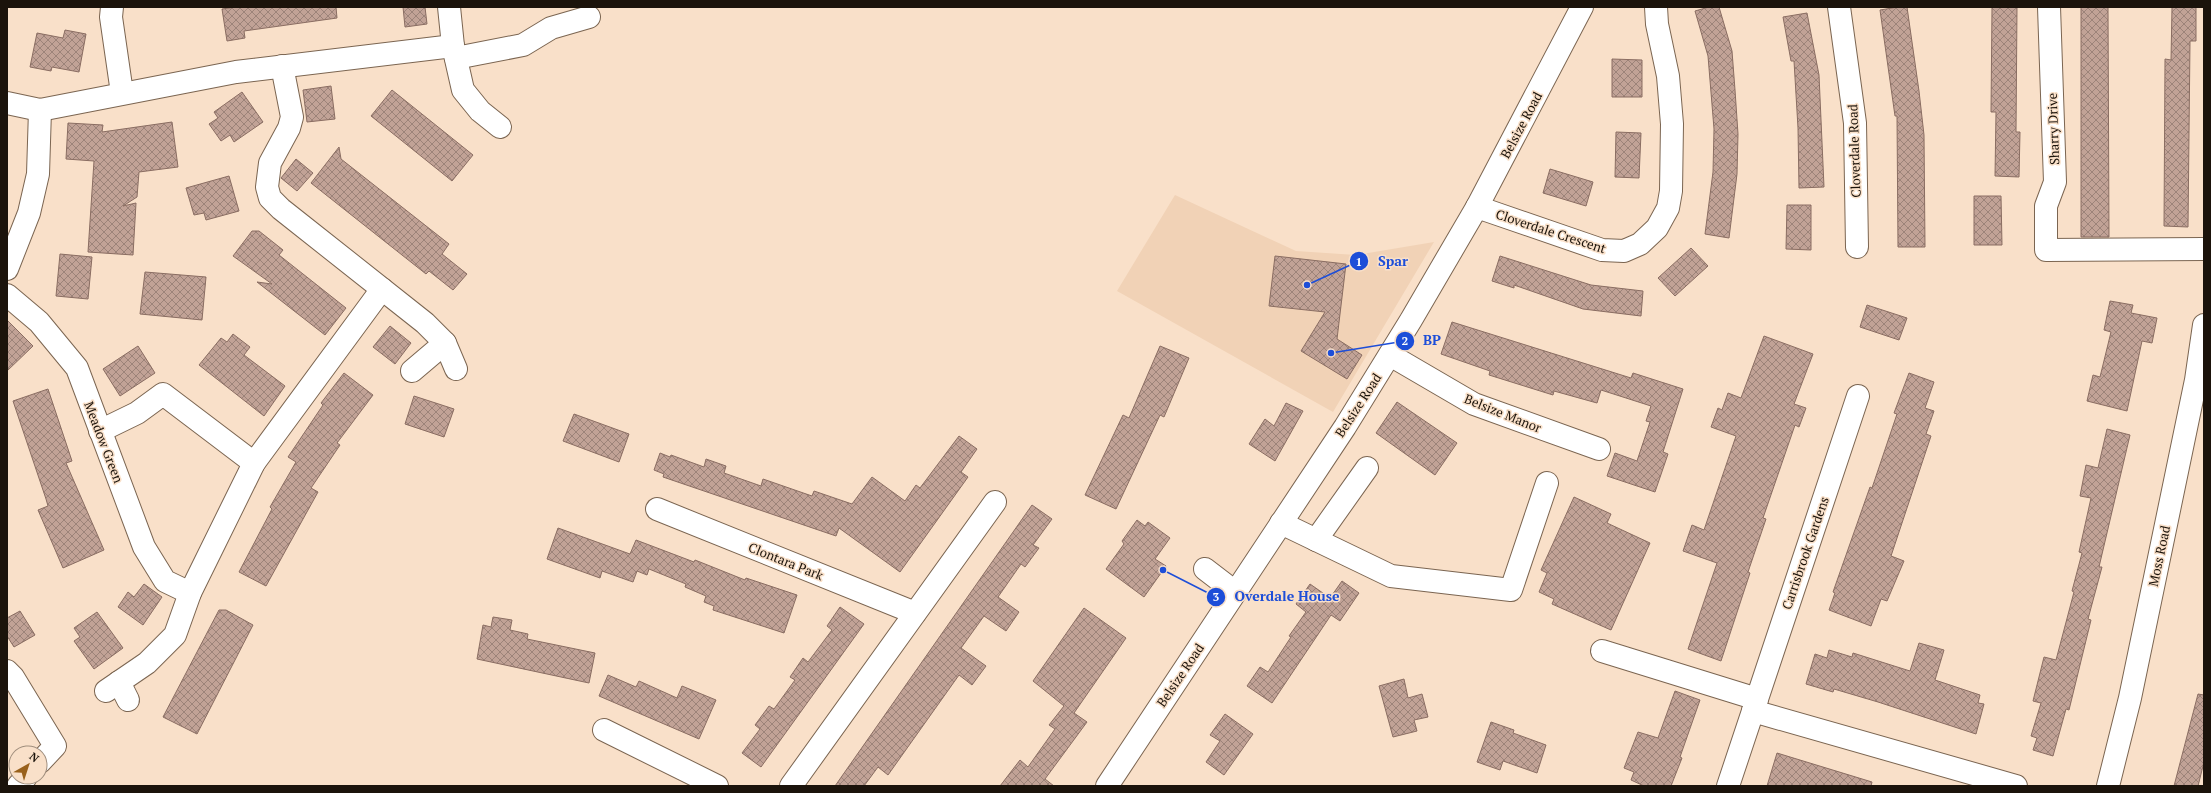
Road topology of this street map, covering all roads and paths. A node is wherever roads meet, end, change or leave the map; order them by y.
1 (112, 7) edge
2 (449, 7) edge
3 (1582, 7) edge
4 (1656, 7) edge
5 (1839, 7) edge
6 (2049, 7) edge
7 (589, 17) dead end
8 (455, 52) junction
9 (282, 66) junction
10 (122, 93) junction
11 (7, 103) edge
12 (40, 110) junction
13 (500, 127) dead end
14 (1477, 207) junction
15 (1857, 247) dead end
16 (2204, 249) edge
17 (7, 269) edge
18 (382, 289) junction
19 (7, 295) edge
20 (2204, 326) edge
21 (445, 343) junction
22 (1390, 355) junction
23 (456, 369) dead end
24 (412, 371) dead end
25 (2200, 381) edge
26 (1858, 396) dead end
27 (100, 431) junction
28 (1599, 449) dead end
29 (254, 463) junction
30 (1367, 468) dead end
31 (1547, 483) dead end
32 (995, 502) dead end
33 (657, 509) dead end
34 (1281, 523) junction
35 (1316, 540) junction
36 (1205, 569) dead end
37 (1235, 592) junction
38 (190, 593) junction
39 (915, 613) junction
40 (1602, 651) dead end
41 (7, 672) edge
42 (118, 691) dead end
43 (1755, 705) junction
44 (604, 730) dead end
45 (48, 753) edge
46 (717, 786) edge
47 (791, 786) edge
48 (1106, 786) edge
49 (1728, 786) edge
50 (2016, 786) edge
51 (2108, 786) edge

1 - 10 street
2 - 8 street
3 - 14 street, Belsize Road
4 - 14 street, Cloverdale Crescent
5 - 15 street, Cloverdale Road
6 - 16 street, Sharry Drive
7 - 8 street
8 - 9 street
8 - 13 street
9 - 10 street
9 - 18 street
10 - 12 street
11 - 12 street
12 - 17 street
14 - 22 street, Belsize Road
18 - 21 street
18 - 29 street
19 - 27 street, Meadow Green
20 - 25 street, Moss Road
21 - 23 street
21 - 24 street
22 - 28 street, Belsize Manor
22 - 34 street, Belsize Road
25 - 51 street, Moss Road
26 - 43 street, Carrisbrook Gardens
27 - 29 street
27 - 38 street, Meadow Green
29 - 38 street
30 - 35 street
31 - 35 street
32 - 39 street
33 - 39 street, Clontara Park
34 - 35 street
34 - 37 street, Belsize Road
36 - 37 street
37 - 48 street, Belsize Road
38 - 42 street
39 - 47 street
40 - 43 street
41 - 45 street
43 - 49 street, Carrisbrook Gardens
43 - 50 street
44 - 46 street

